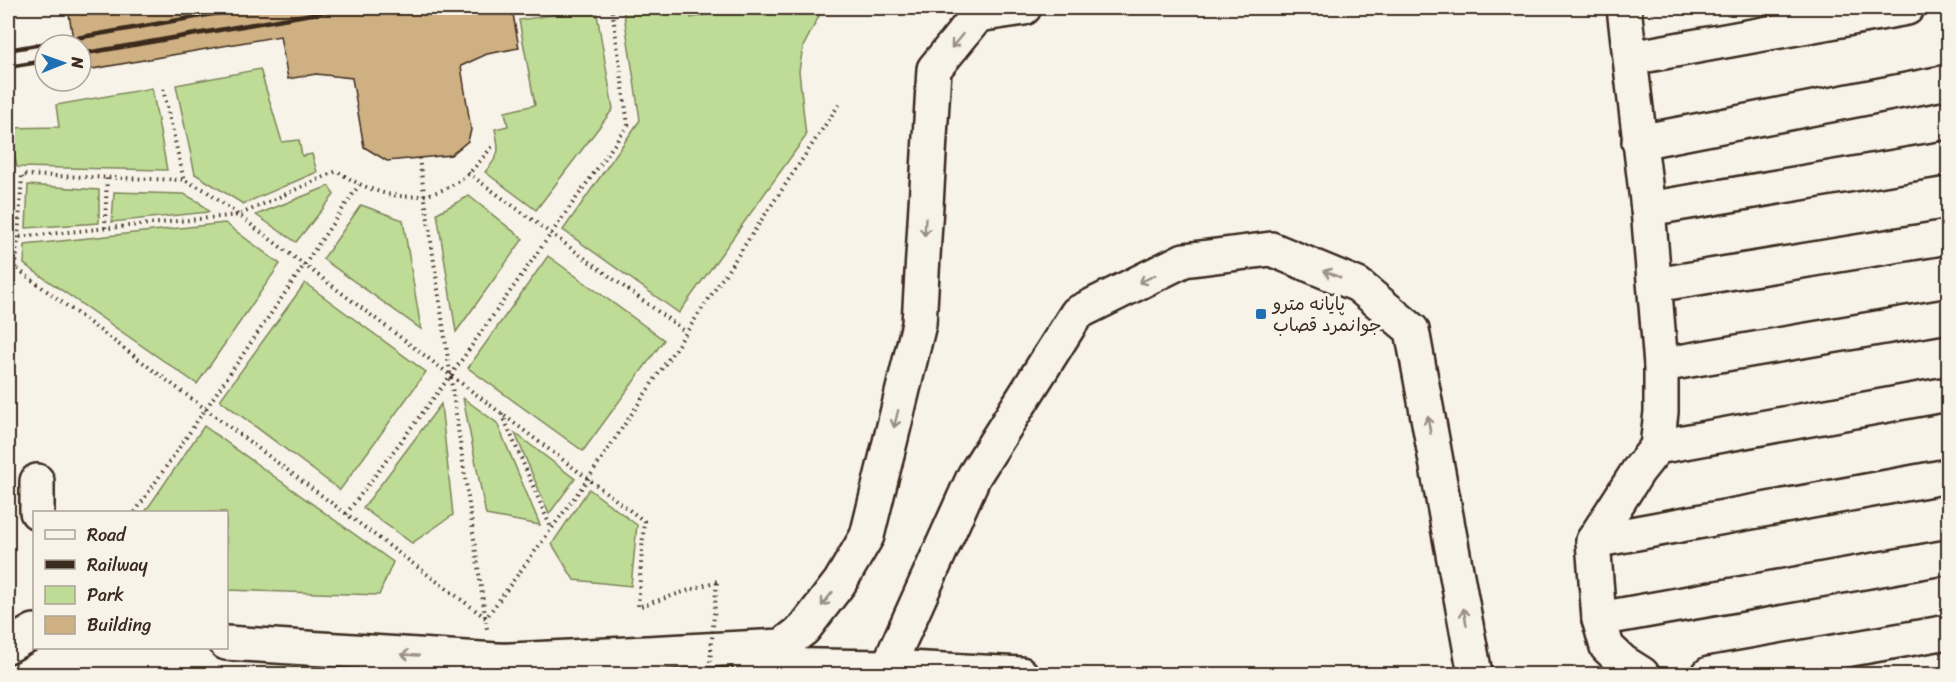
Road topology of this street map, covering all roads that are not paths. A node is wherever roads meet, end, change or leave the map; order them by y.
1 (1024, 8) edge
2 (1624, 8) edge
3 (1907, 8) edge
4 (1631, 58) junction
5 (1948, 82) edge
6 (1639, 142) junction
7 (1948, 158) edge
8 (1648, 209) junction
9 (1948, 237) edge
10 (1655, 285) junction
11 (1948, 316) edge
12 (1661, 365) junction
13 (1948, 394) edge
14 (1657, 447) junction
15 (1948, 476) edge
16 (1593, 542) junction
17 (1948, 557) edge
18 (1599, 619) junction
19 (33, 632) edge
20 (1948, 632) edge
21 (228, 643) edge
22 (8, 646) edge
23 (492, 661) junction
24 (888, 667) junction
25 (1021, 675) edge
26 (1475, 675) edge
27 (1642, 675) edge
28 (1708, 675) edge

1 -> 23 lane
2 - 4 lane
3 - 4 lane
4 - 6 lane
5 - 6 lane
6 - 8 lane
7 - 8 lane
8 - 10 lane
9 - 10 lane
10 - 12 lane
11 - 12 lane
12 - 14 lane
13 - 14 lane
14 - 16 lane
15 - 16 lane
16 - 18 lane
17 - 18 lane
18 - 27 lane
19 - 22 lane
20 - 28 lane
23 -> 21 lane
23 - 24 lane
24 - 25 lane
26 -> 24 lane

